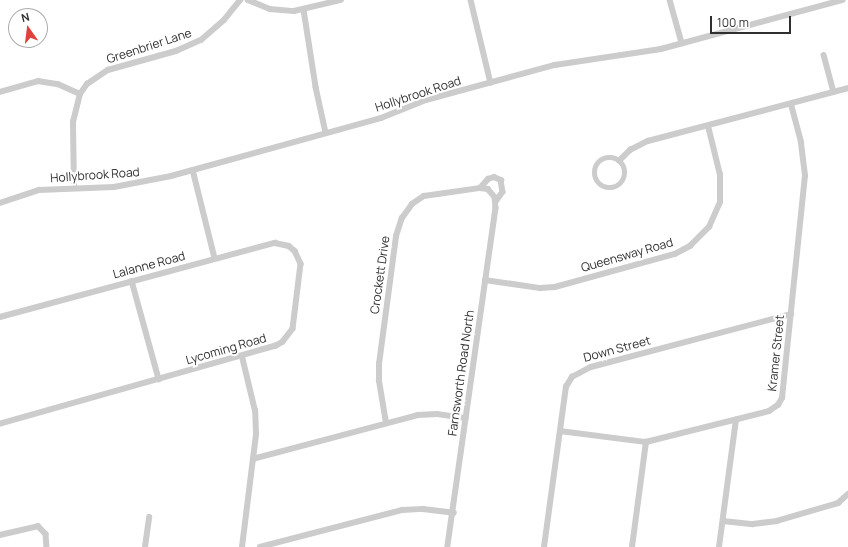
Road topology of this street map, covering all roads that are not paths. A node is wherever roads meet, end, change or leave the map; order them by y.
1 (240, 0) edge
2 (248, 0) edge
3 (341, 0) edge
4 (470, 0) edge
5 (670, 0) edge
6 (842, 0) edge
7 (304, 10) junction
8 (682, 43) junction
9 (824, 55) dead end
10 (491, 83) junction
11 (848, 88) edge
12 (0, 92) edge
13 (834, 92) junction
14 (80, 94) junction
15 (791, 104) junction
16 (708, 126) junction
17 (326, 133) junction
18 (619, 161) junction
19 (193, 170) junction
20 (74, 188) junction
21 (480, 188) junction
22 (0, 202) edge
23 (496, 202) junction
24 (216, 258) junction
25 (485, 280) junction
26 (132, 281) junction
27 (791, 314) junction
28 (0, 317) edge
29 (242, 357) junction
30 (159, 379) junction
31 (466, 418) junction
32 (736, 420) junction
33 (386, 423) junction
34 (0, 424) edge
35 (560, 431) junction
36 (646, 442) junction
37 (253, 459) junction
38 (848, 494) edge
39 (454, 513) junction
40 (148, 517) dead end
41 (723, 521) junction
42 (0, 535) edge
43 (47, 547) edge
44 (145, 547) edge
45 (242, 547) edge
46 (260, 547) edge
47 (448, 547) edge
48 (544, 547) edge
49 (632, 547) edge
50 (720, 547) edge

1 - 14 street, Greenbrier Lane
2 - 7 street
3 - 7 street
4 - 10 street
5 - 8 street
6 - 8 street, Hollybrook Road
7 - 17 street
8 - 10 street, Hollybrook Road
9 - 13 street
10 - 17 street, Hollybrook Road
11 - 13 street
12 - 14 street
13 - 15 street
14 - 20 street
15 - 16 street
15 - 27 street, Kramer Street
16 - 18 street
16 - 25 street, Queensway Road
17 - 19 street, Hollybrook Road
18 - 18 street
19 - 20 street, Hollybrook Road
19 - 24 street
20 - 22 street, Hollybrook Road
21 - 23 street
21 - 23 street, Crockett Drive
21 - 33 street, Crockett Drive
23 - 25 street, Farnsworth Road North
24 - 26 street, Lalanne Road
24 - 29 street, Lycoming Road
25 - 31 street, Farnsworth Road North
26 - 28 street, Lalanne Road
26 - 30 street
27 - 32 street, Kramer Street
27 - 35 street, Down Street
29 - 30 street, Lycoming Road
29 - 37 street
30 - 34 street, Lycoming Road
31 - 33 street
31 - 39 street, Farnsworth Road North
32 - 36 street, Kramer Street
32 - 41 street
33 - 37 street
35 - 36 street, Kramer Street
35 - 48 street, Down Street
36 - 49 street
37 - 45 street
38 - 41 street
39 - 46 street
39 - 47 street, Farnsworth Road North
40 - 44 street
41 - 50 street
42 - 43 street

